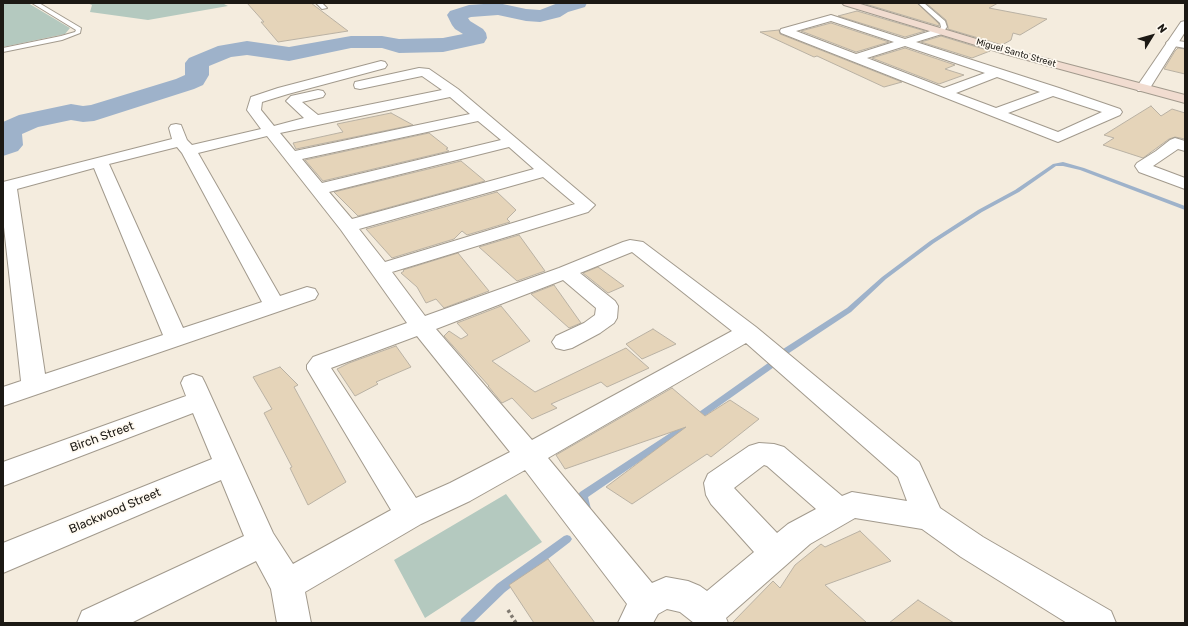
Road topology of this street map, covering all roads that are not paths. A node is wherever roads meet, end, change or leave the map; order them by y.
1 (35, 3) edge
2 (319, 3) edge
3 (847, 3) edge
4 (921, 3) edge
5 (324, 8) dead end
6 (1183, 29) edge
7 (870, 30) junction
8 (941, 31) junction
9 (850, 35) dead end
10 (836, 38) dead end
11 (906, 42) junction
12 (815, 43) junction
13 (1172, 43) junction
14 (1185, 45) edge
15 (3, 50) edge
16 (950, 57) junction
17 (856, 58) junction
18 (930, 64) dead end
19 (381, 66) dead end
20 (917, 68) dead end
21 (997, 73) junction
22 (897, 74) junction
23 (1143, 88) junction
24 (1054, 91) junction
25 (452, 92) junction
26 (944, 93) junction
27 (1185, 99) edge
28 (995, 113) junction
29 (481, 116) junction
30 (315, 120) junction
31 (270, 130) junction
32 (182, 140) junction
33 (512, 142) junction
34 (1185, 146) edge
35 (292, 156) junction
36 (100, 162) junction
37 (546, 171) junction
38 (1185, 184) edge
39 (5, 186) edge
40 (319, 189) junction
41 (348, 226) junction
42 (379, 270) junction
43 (566, 272) junction
44 (307, 294) dead end
45 (274, 304) junction
46 (421, 326) junction
47 (748, 332) junction
48 (176, 339) junction
49 (564, 342) dead end
50 (34, 386) junction
51 (3, 397) edge
52 (529, 455) junction
53 (227, 465) junction
54 (3, 474) edge
55 (840, 512) junction
56 (410, 516) junction
57 (929, 517) junction
58 (262, 543) junction
59 (776, 554) junction
60 (3, 558) edge
61 (287, 585) junction
62 (640, 613) edge
63 (709, 617) edge
64 (94, 623) edge
65 (294, 623) edge
66 (1098, 623) edge

1 - 15 lane
2 - 5 lane
3 - 8 main road, Miguel Santo Street
4 - 8 lane
6 - 13 street
7 - 9 street
7 - 11 street
7 - 12 street
8 - 11 street
8 - 23 main road, Miguel Santo Street
10 - 12 street
11 - 16 street
11 - 17 street
12 - 17 street
13 - 14 street
13 - 23 street
16 - 18 street
16 - 21 street
17 - 22 street
19 - 31 street
20 - 22 street
21 - 24 street
21 - 26 street
22 - 26 street
23 - 27 main road, Miguel Santo Street
24 - 28 street
24 - 28 street
25 - 29 street
25 - 30 street
25 - 30 street
26 - 28 street
29 - 33 street
29 - 35 street
30 - 31 street
31 - 32 street
31 - 35 street
32 - 36 street
32 - 45 street
33 - 37 street
33 - 40 street
34 - 38 street
35 - 40 street
36 - 39 street
36 - 48 street
37 - 41 street
37 - 42 street
39 - 50 street
40 - 41 street
41 - 42 street
42 - 46 street
43 - 46 street
43 - 47 street
43 - 49 street
44 - 45 street
45 - 48 street
46 - 52 street
46 - 56 street
47 - 52 street
47 - 57 street
48 - 50 street
50 - 51 street
52 - 56 street
52 - 62 street
53 - 54 street, Birch Street
53 - 58 street
53 - 60 street, Blackwood Street
55 - 57 street
55 - 59 street
55 - 59 street
56 - 61 street
57 - 66 street
58 - 61 street
58 - 64 street
59 - 63 street
61 - 65 street
62 - 63 street

